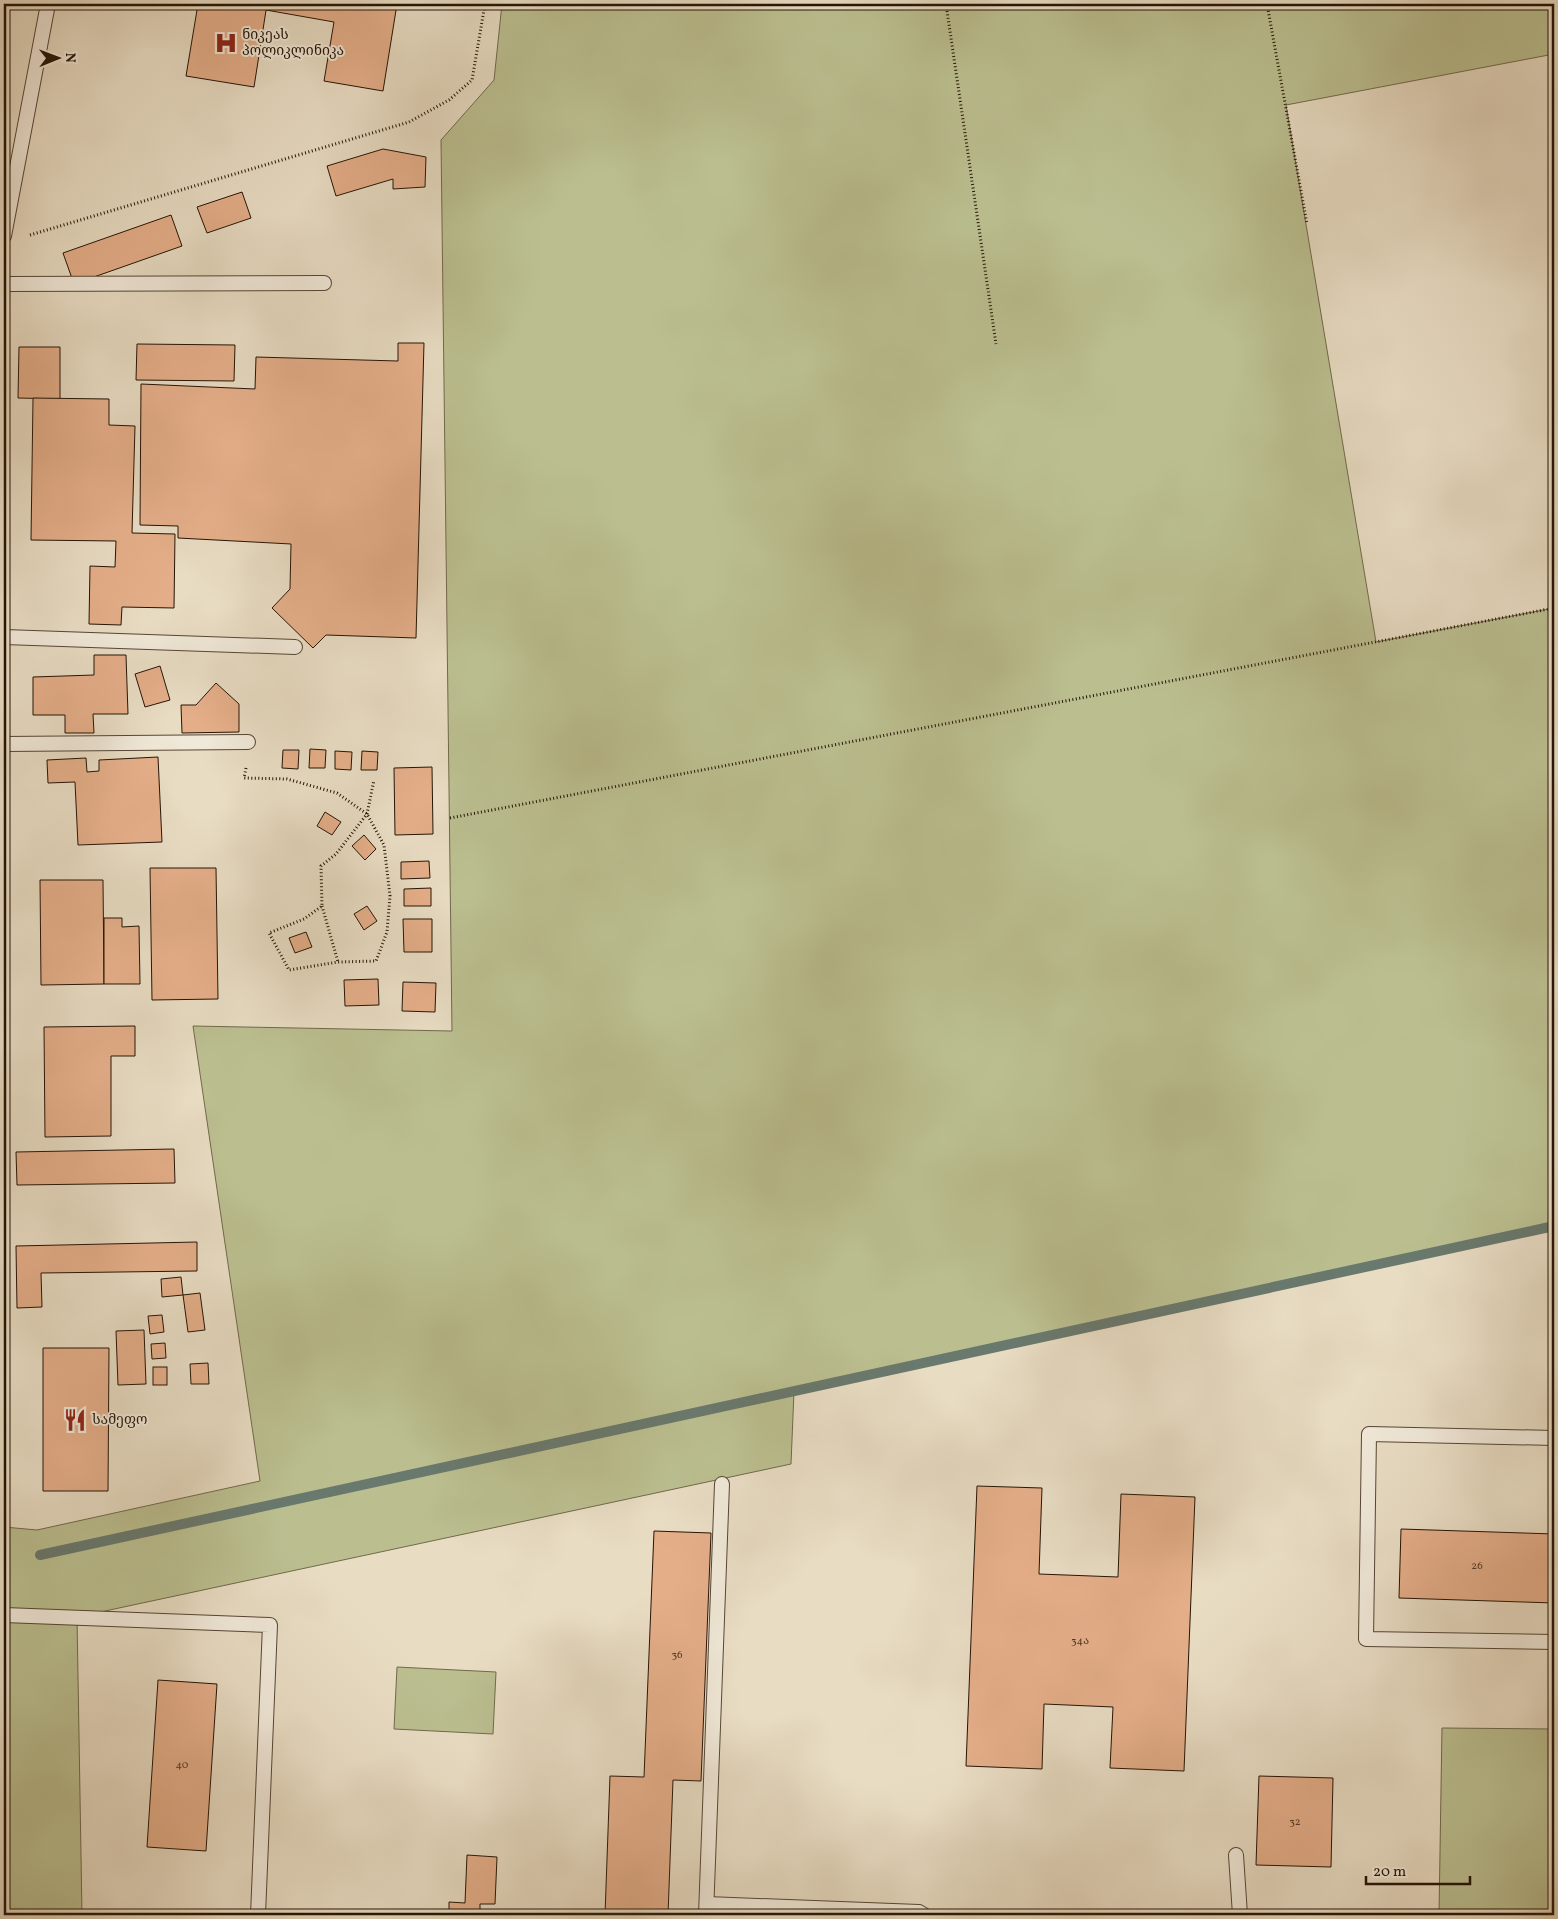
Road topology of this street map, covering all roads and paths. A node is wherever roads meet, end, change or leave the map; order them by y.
1 (48, 4) edge
2 (485, 4) edge
3 (946, 4) edge
4 (1267, 4) edge
5 (1307, 224) dead end
6 (4, 236) edge
7 (23, 237) dead end
8 (324, 283) dead end
9 (4, 284) edge
10 (996, 344) dead end
11 (1554, 608) edge
12 (4, 637) edge
13 (295, 647) dead end
14 (248, 742) joint
15 (4, 744) edge
16 (374, 780) dead end
17 (367, 814) junction
18 (450, 818) dead end
19 (322, 906) junction
20 (338, 962) junction
21 (1554, 1438) edge
22 (722, 1484) dead end
23 (4, 1615) edge
24 (1554, 1642) edge
25 (1236, 1855) dead end
26 (707, 1910) edge
27 (258, 1915) edge
28 (924, 1915) edge
29 (1240, 1915) edge

1 - 6 lane
2 - 7 path
3 - 10 path
4 - 5 path
8 - 9 lane
11 - 18 path
12 - 13 lane
14 - 15 lane
14 - 17 path
16 - 17 path
17 - 19 path
17 - 20 path
19 - 20 path
19 - 20 path
21 - 24 lane
22 - 26 lane
23 - 27 lane
25 - 29 lane
26 - 28 lane

